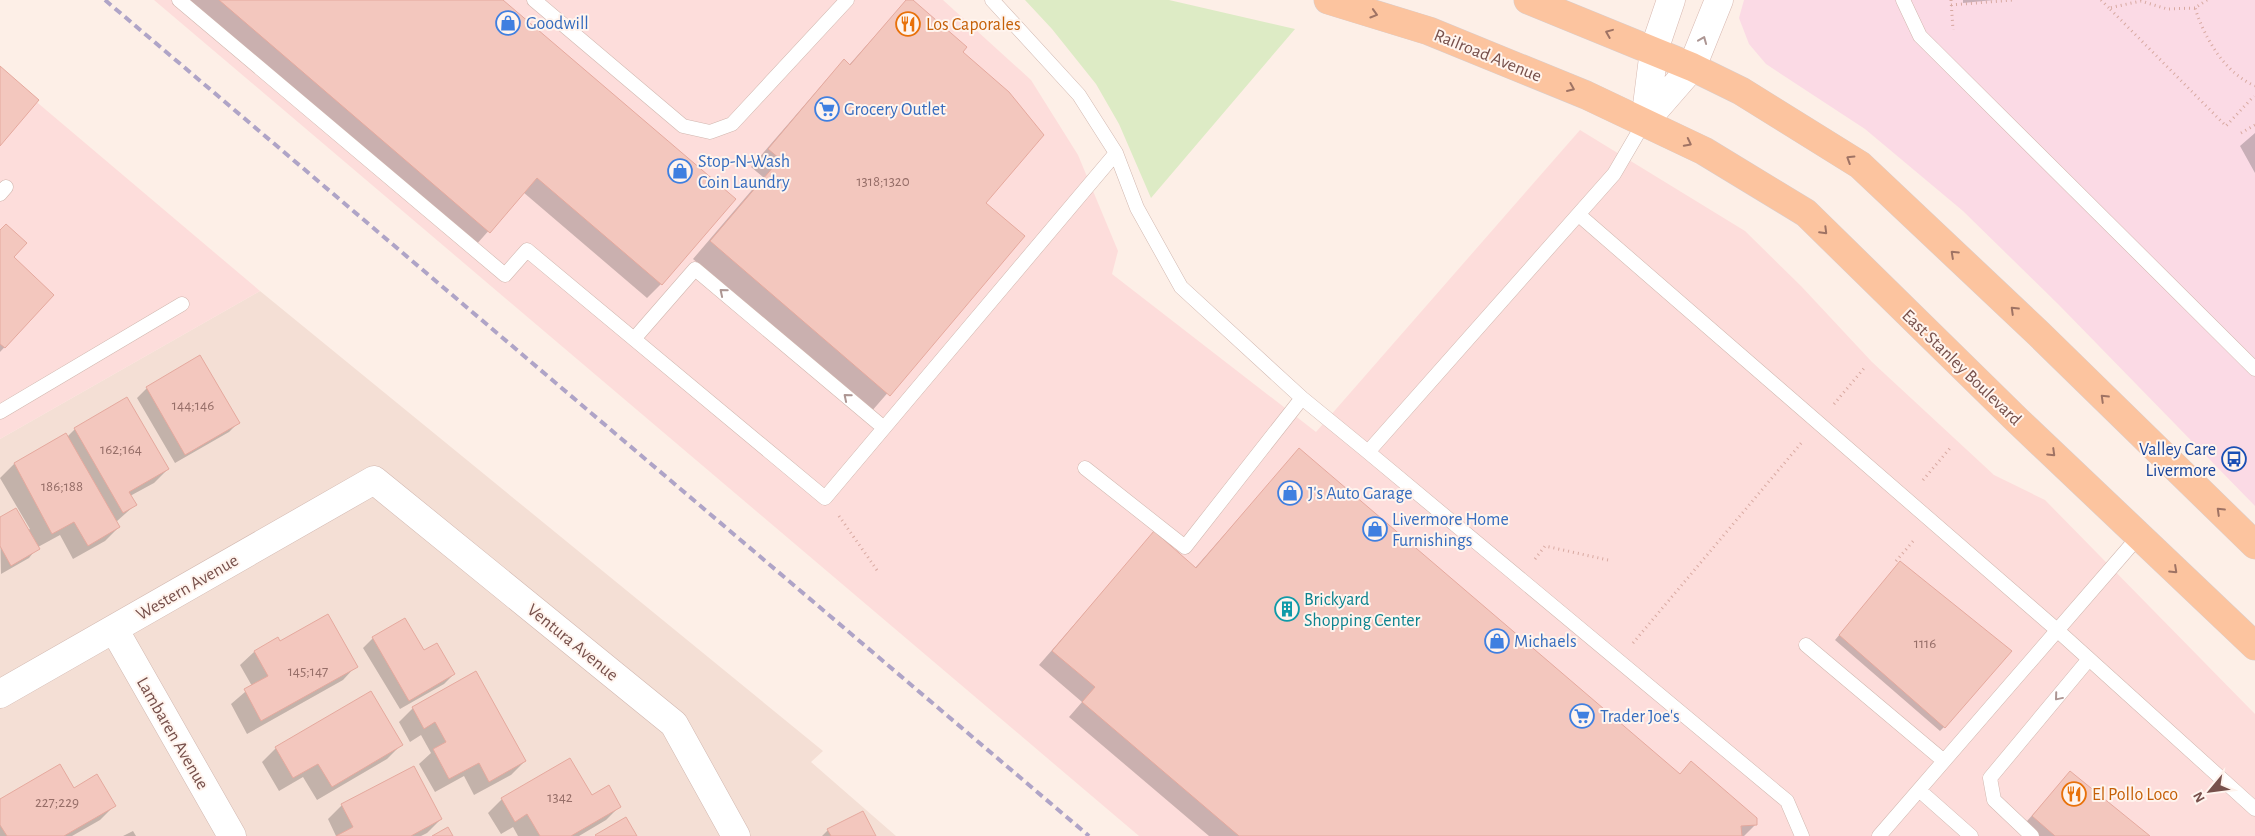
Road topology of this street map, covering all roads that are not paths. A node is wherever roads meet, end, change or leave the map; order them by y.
1 (179, 0) edge
2 (534, 0) edge
3 (847, 0) edge
4 (992, 0) edge
5 (1328, 0) edge
6 (1671, 0) edge
7 (1719, 0) edge
8 (1903, 0) edge
9 (1532, 1) edge
10 (1654, 50) junction
11 (1692, 67) junction
12 (1645, 121) junction
13 (1116, 153) junction
14 (1580, 215) junction
15 (182, 304) dead end
16 (634, 339) junction
17 (2255, 369) edge
18 (1302, 398) junction
19 (0, 412) edge
20 (884, 428) junction
21 (1368, 452) junction
22 (1085, 468) dead end
23 (374, 480) joint
24 (2139, 536) junction
25 (2255, 545) edge
26 (114, 629) junction
27 (2057, 630) junction
28 (1806, 645) dead end
29 (2255, 646) edge
30 (2089, 660) junction
31 (0, 694) edge
32 (1944, 762) junction
33 (1919, 790) junction
34 (2255, 810) edge
35 (232, 836) edge
36 (736, 836) edge
37 (1802, 836) edge
38 (1879, 836) edge
39 (1971, 836) edge
40 (2032, 836) edge

1 - 16 lane
2 - 3 lane
4 - 13 lane
5 -> 12 main road, Railroad Avenue
6 - 10 street
11 -> 7 street
8 - 17 lane
10 -> 9 main road
10 - 11 main road
10 - 12 street
11 - 12 street
25 -> 11 main road
12 - 14 lane
12 -> 24 main road, East Stanley Boulevard
13 - 18 lane
13 - 20 lane
14 - 21 lane
14 - 27 lane
15 - 19 lane
20 -> 16 lane
16 - 20 lane
18 - 21 lane
18 - 22 lane
21 - 37 lane
23 - 26 street, Western Avenue
23 - 36 street, Ventura Avenue
24 - 27 lane
24 -> 29 main road, East Stanley Boulevard
26 - 31 street, Western Avenue
26 - 35 street, Lambaren Avenue
27 - 30 lane
27 - 32 lane
28 - 32 lane
30 - 34 lane
30 -> 40 lane
32 - 33 lane
33 - 38 lane
33 - 39 lane

